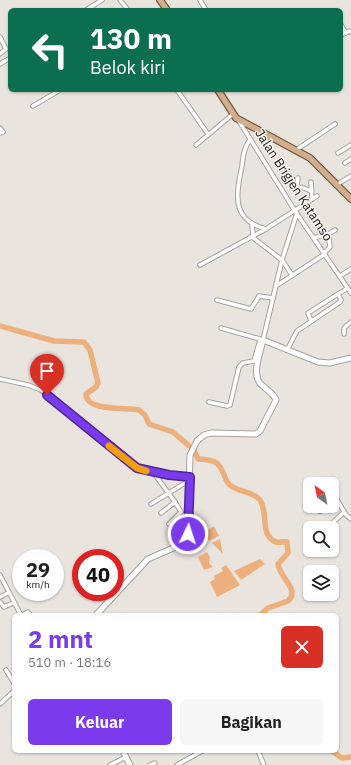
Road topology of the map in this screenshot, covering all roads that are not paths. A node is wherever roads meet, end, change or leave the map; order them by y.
1 (102, 0) edge
2 (120, 0) edge
3 (89, 8) edge
4 (126, 8) edge
5 (343, 28) edge
6 (351, 32) edge
7 (346, 33) junction
8 (343, 35) edge
9 (0, 37) edge
10 (0, 54) edge
11 (57, 92) edge
12 (179, 92) edge
13 (222, 92) edge
14 (33, 106) dead end
15 (235, 116) junction
16 (335, 124) dead end
17 (0, 128) edge
18 (0, 133) edge
19 (208, 134) junction
20 (250, 140) junction
21 (196, 145) dead end
22 (351, 145) edge
23 (296, 150) junction
24 (338, 153) dead end
25 (351, 159) edge
26 (345, 163) dead end
27 (351, 176) edge
28 (298, 178) dead end
29 (311, 182) dead end
30 (336, 185) junction
31 (311, 191) junction
32 (317, 196) dead end
33 (312, 199) junction
34 (351, 199) edge
35 (296, 212) junction
36 (252, 225) junction
37 (266, 229) junction
38 (335, 230) dead end
39 (253, 236) junction
40 (326, 236) junction
41 (314, 238) junction
42 (324, 254) junction
43 (282, 260) junction
44 (200, 265) dead end
45 (351, 269) edge
46 (292, 275) junction
47 (340, 276) junction
48 (276, 286) junction
49 (348, 288) junction
50 (351, 293) edge
51 (338, 294) junction
52 (273, 298) junction
53 (217, 300) dead end
54 (311, 321) junction
55 (351, 322) edge
56 (222, 328) dead end
57 (344, 334) dead end
58 (261, 340) junction
59 (287, 350) junction
60 (351, 358) edge
61 (0, 379) edge
62 (209, 402) dead end
63 (154, 472) junction
64 (190, 478) junction
65 (168, 493) junction
66 (175, 502) junction
67 (339, 503) edge
68 (151, 504) dead end
69 (344, 512) junction
70 (161, 513) dead end
71 (350, 517) edge
72 (334, 521) edge
73 (169, 524) dead end
74 (0, 575) edge
75 (2, 583) edge
76 (8, 593) junction
77 (0, 597) edge
78 (0, 602) edge
79 (13, 603) junction
80 (20, 613) edge
81 (98, 613) edge
82 (6, 670) dead end
83 (12, 678) edge
84 (12, 693) edge
85 (0, 704) edge
86 (124, 753) edge
87 (198, 753) edge
88 (259, 753) edge
89 (126, 757) junction
90 (154, 763) dead end
91 (110, 765) edge
92 (130, 765) edge
93 (150, 765) edge
94 (177, 765) edge
95 (264, 765) edge

1 - 3 street
2 - 4 street
5 - 7 street
6 - 7 street
7 - 8 street
9 - 10 street
11 - 14 street
12 - 19 street
13 - 15 main road, Jalan Brigjen Katamso
15 - 19 street
15 - 20 street, Jalan Brigjen Katamso
15 - 23 main road
16 - 23 street
17 - 18 street
19 - 21 street
20 - 35 street, Jalan Brigjen Katamso
20 - 36 street
22 - 24 street
23 - 30 main road
25 - 26 street
27 - 30 street
28 - 31 street
29 - 31 street
30 - 34 main road
31 - 33 street
32 - 33 street
33 - 35 street
35 - 37 street
35 - 41 street, Jalan Brigjen Katamso
35 - 43 street
36 - 37 street
36 - 39 street
37 - 39 street
38 - 40 street
39 - 43 street
39 - 44 street
40 - 41 street
40 - 42 street
41 - 42 street, Jalan Brigjen Katamso
42 - 46 street
42 - 47 street, Jalan Brigjen Katamso
43 - 46 street
43 - 48 street
45 - 47 street
46 - 48 street
47 - 49 street, Jalan Brigjen Katamso
48 - 52 street
49 - 50 street, Jalan Brigjen Katamso
49 - 51 street
51 - 54 street
51 - 54 street
52 - 53 street
52 - 58 street
54 - 59 street
55 - 57 street
56 - 58 street
58 - 59 street
58 - 62 street
58 - 64 street
59 - 60 street
61 - 63 street
63 - 64 street
63 - 65 street
64 - 65 street
64 - 81 street
65 - 66 street
65 - 68 street
66 - 70 street
66 - 73 street
67 - 69 street
69 - 71 street
69 - 72 street
74 - 75 street
75 - 76 street
76 - 77 street
76 - 79 street
78 - 79 street
79 - 80 street
82 - 83 street
84 - 85 street
86 - 89 street
87 - 94 street
88 - 95 street
89 - 91 street
89 - 92 street
90 - 93 street

